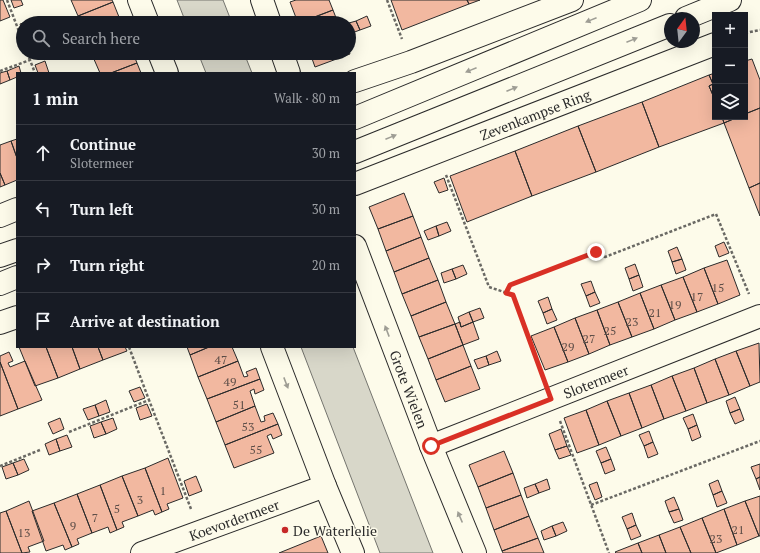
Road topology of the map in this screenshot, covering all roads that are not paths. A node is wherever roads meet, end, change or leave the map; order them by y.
1 (139, 0) edge
2 (262, 0) edge
3 (572, 0) edge
4 (640, 0) edge
5 (730, 0) edge
6 (700, 12) edge
7 (145, 16) edge
8 (268, 16) edge
9 (664, 27) edge
10 (712, 45) edge
11 (162, 60) edge
12 (284, 60) edge
13 (167, 72) edge
14 (289, 72) edge
15 (356, 81) edge
16 (356, 118) edge
17 (356, 152) edge
18 (356, 184) edge
19 (16, 209) edge
20 (0, 216) edge
21 (356, 249) edge
22 (16, 250) edge
23 (0, 256) edge
24 (16, 277) edge
25 (0, 284) edge
26 (16, 317) edge
27 (759, 317) edge
28 (0, 324) edge
29 (272, 348) edge
30 (431, 446) junction
31 (325, 486) junction
32 (142, 553) edge
33 (353, 553) edge
34 (475, 553) edge

1 - 7 street
2 - 8 street
3 - 15 street
4 -> 16 street
5 - 6 street
17 -> 9 street
10 - 18 street, Zevenkampse Ring
11 - 13 street
12 - 14 street
19 - 20 street
30 -> 21 street, Grote Wielen
22 - 23 street
24 - 25 street
26 - 28 street
27 - 30 street, Slotermeer
29 -> 31 street
34 -> 30 street, Grote Wielen
31 - 32 street, Koevordermeer
31 - 33 street

